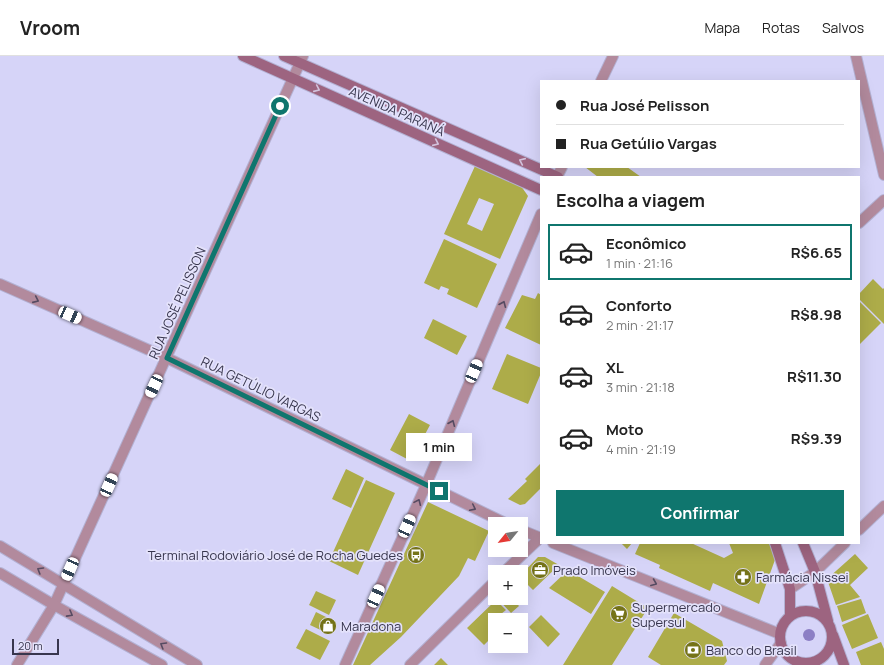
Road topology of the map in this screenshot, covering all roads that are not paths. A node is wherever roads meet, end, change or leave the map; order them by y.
1 (243, 56) edge
2 (284, 56) edge
3 (613, 56) edge
4 (856, 56) edge
5 (301, 60) edge
6 (292, 78) junction
7 (601, 80) edge
8 (884, 175) edge
9 (556, 176) edge
10 (540, 190) edge
11 (884, 200) edge
12 (540, 216) edge
13 (860, 222) edge
14 (0, 284) edge
15 (167, 358) junction
16 (426, 485) junction
17 (884, 506) edge
18 (492, 517) edge
19 (860, 529) edge
20 (528, 533) edge
21 (540, 538) edge
22 (540, 539) edge
23 (555, 544) edge
24 (775, 544) edge
25 (803, 544) edge
26 (844, 544) edge
27 (0, 546) edge
28 (512, 565) edge
29 (815, 572) junction
30 (0, 573) edge
31 (64, 584) junction
32 (488, 588) edge
33 (790, 588) junction
34 (54, 605) junction
35 (790, 616) junction
36 (829, 623) junction
37 (833, 635) junction
38 (780, 638) junction
39 (185, 662) edge
40 (816, 663) edge
41 (17, 665) edge
42 (162, 665) edge
43 (197, 665) edge
44 (345, 665) edge
45 (410, 665) edge
46 (765, 665) edge
47 (844, 665) edge

1 - 6 main road, AVENIDA PARANÁ
2 - 5 main road, AVENIDA PARANÁ
3 - 7 street
4 - 8 street
5 - 6 street, RUA JOSÉ PELISSON
9 -> 5 main road, AVENIDA PARANÁ
6 -> 10 main road, AVENIDA PARANÁ
6 - 15 street, RUA JOSÉ PELISSON
11 - 13 street
16 -> 12 street
14 -> 15 street, RUA GETÚLIO VARGAS
15 - 16 street, RUA GETÚLIO VARGAS
15 - 31 street, RUA JOSÉ PELISSON
16 -> 18 street, RUA GETÚLIO VARGAS
44 -> 16 street
17 - 19 street
20 - 21 street
22 - 28 street
23 -> 38 street
24 - 33 main road
25 - 29 main road
26 - 29 street
31 -> 27 street
29 - 33 street
29 - 36 main road
30 - 34 street
31 - 34 street, RUA JOSÉ PELISSON
39 -> 31 street
32 - 45 street
33 - 35 main road
34 - 41 street, RUA JOSÉ PELISSON
34 -> 42 street
35 - 36 main road
35 - 38 main road
36 - 37 main road
37 - 40 main road
37 - 47 main road
38 - 40 main road
38 - 46 street
39 - 43 street

